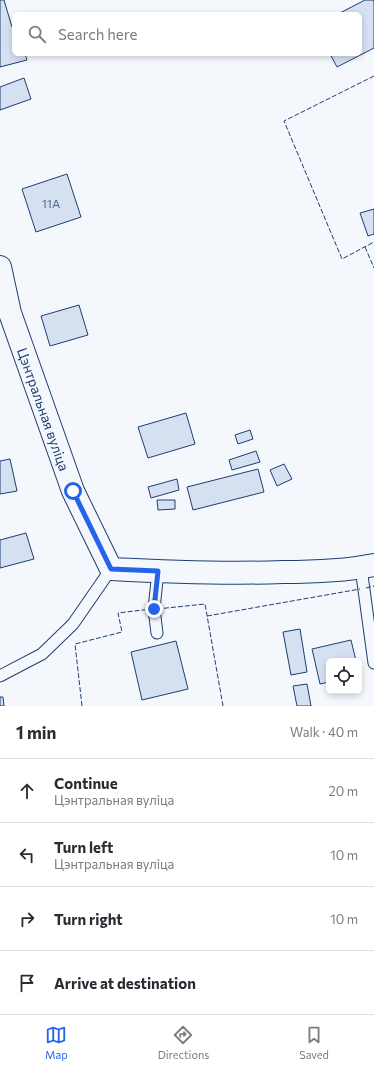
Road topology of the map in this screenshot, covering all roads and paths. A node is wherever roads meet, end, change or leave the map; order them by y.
1 (0, 267) edge
2 (5, 314) edge
3 (367, 566) edge
4 (111, 569) junction
5 (158, 571) junction
6 (157, 633) dead end
7 (374, 663) edge
8 (0, 676) edge

1 - 2 street, Цэнтральная вуліца
2 - 4 street, Цэнтральная вуліца
3 - 5 street
3 - 7 lane
4 - 5 street
4 - 8 lane
5 - 6 lane

